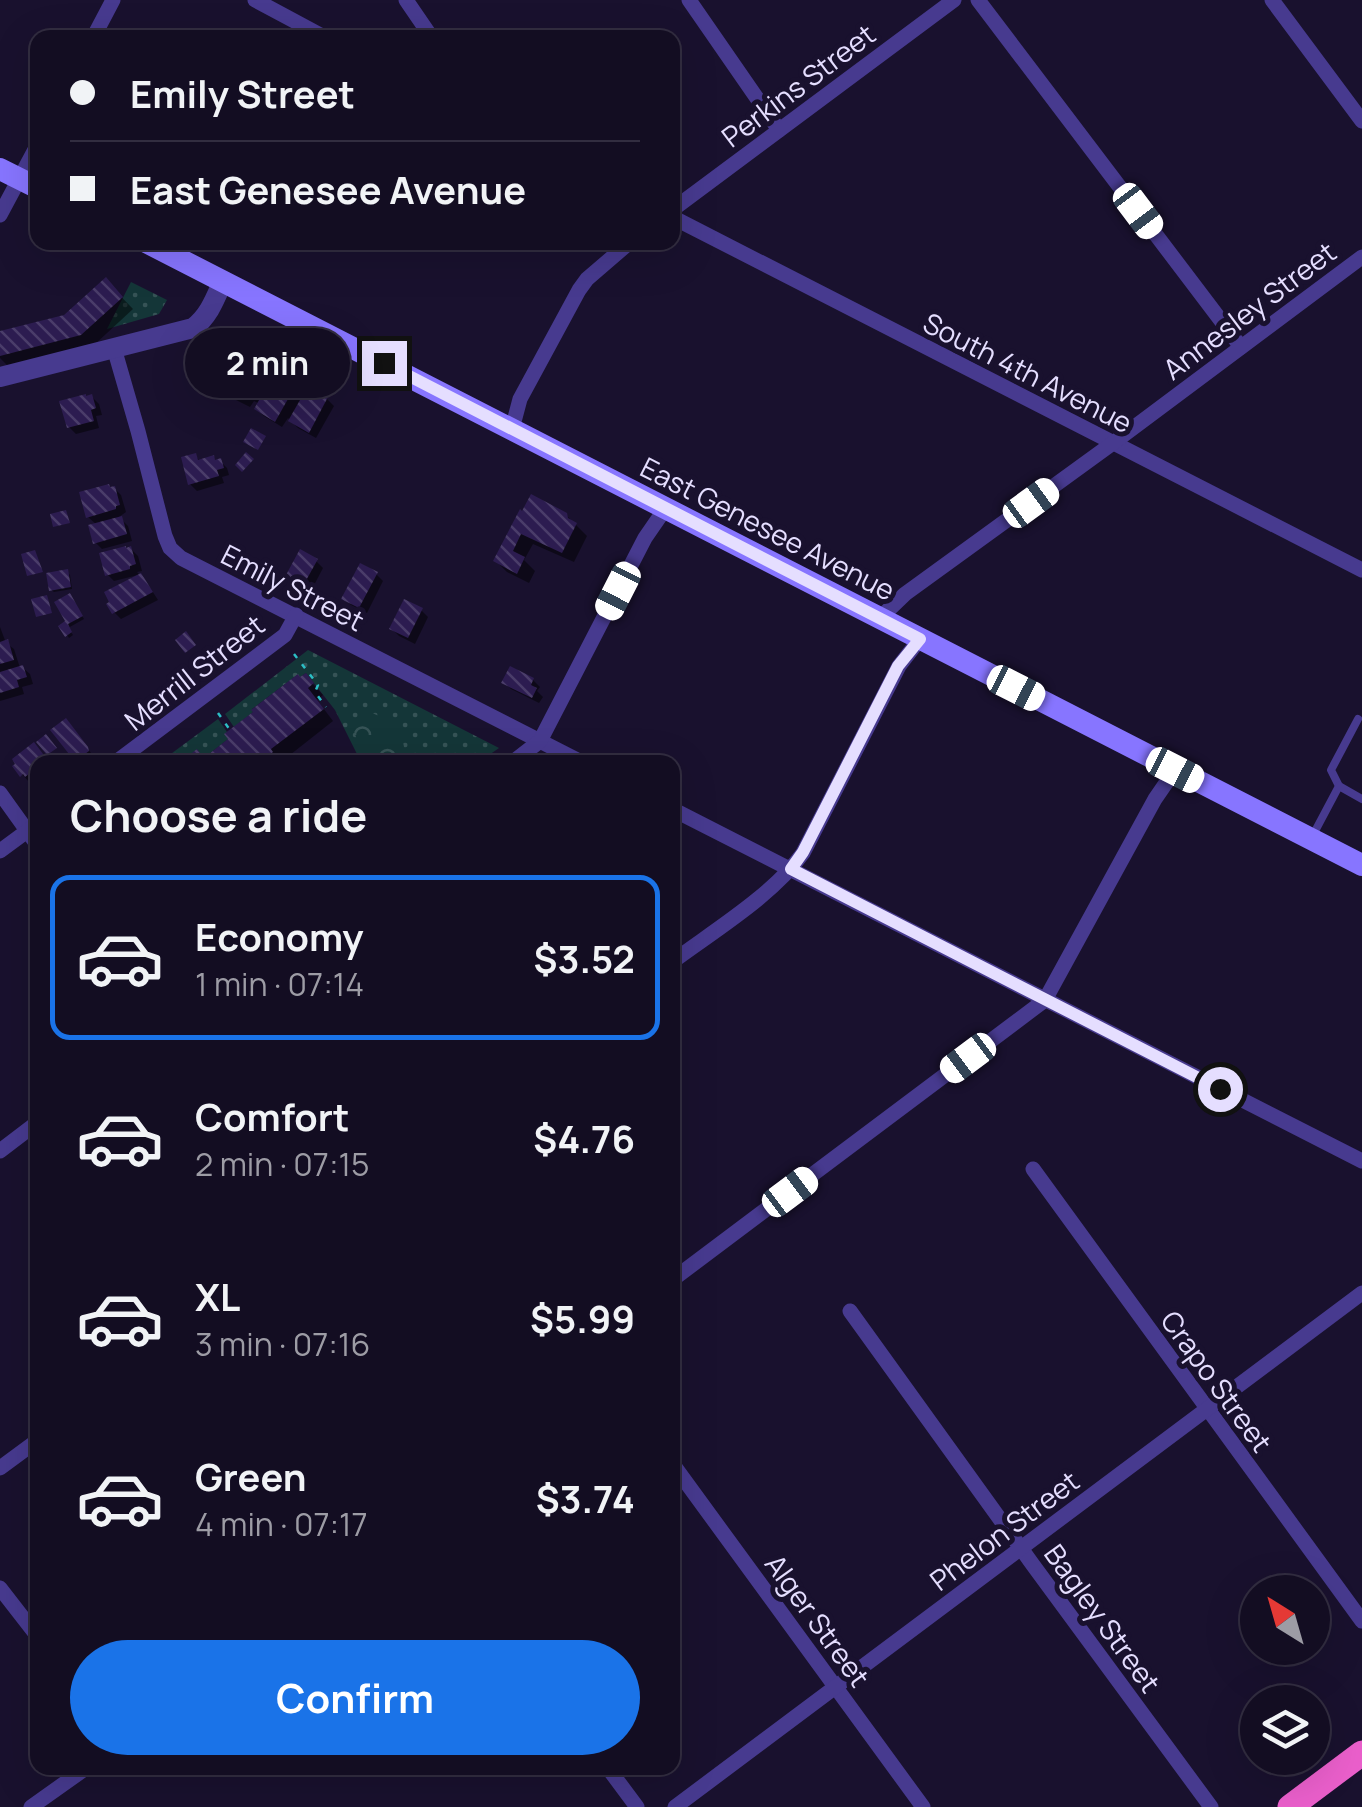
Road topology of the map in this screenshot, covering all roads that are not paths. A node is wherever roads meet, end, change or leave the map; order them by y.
1 (113, 0) edge
2 (255, 0) edge
3 (406, 0) edge
4 (688, 0) edge
5 (954, 0) edge
6 (978, 0) edge
7 (1272, 0) edge
8 (97, 30) edge
9 (311, 30) edge
10 (427, 30) edge
11 (1362, 121) edge
12 (779, 130) junction
13 (19, 179) edge
14 (680, 208) edge
15 (0, 215) edge
16 (680, 218) edge
17 (162, 250) edge
18 (621, 250) edge
19 (1362, 257) edge
20 (223, 280) junction
21 (1241, 347) junction
22 (114, 348) junction
23 (0, 378) edge
24 (512, 430) junction
25 (1113, 443) junction
26 (666, 509) junction
27 (1362, 570) edge
28 (296, 615) junction
29 (879, 619) junction
30 (920, 639) junction
31 (1358, 718) dead end
32 (540, 742) junction
33 (125, 755) edge
34 (522, 755) edge
35 (567, 755) edge
36 (1175, 770) junction
37 (1338, 786) junction
38 (0, 794) edge
39 (1362, 799) edge
40 (680, 813) edge
41 (30, 825) edge
42 (30, 828) edge
43 (1310, 839) junction
44 (0, 851) edge
45 (1362, 866) edge
46 (791, 869) junction
47 (680, 956) edge
48 (1045, 1000) junction
49 (30, 1128) edge
50 (0, 1151) edge
51 (1362, 1160) edge
52 (1033, 1169) dead end
53 (680, 1274) edge
54 (1362, 1292) edge
55 (850, 1311) dead end
56 (1206, 1409) junction
57 (30, 1446) edge
58 (0, 1468) edge
59 (680, 1473) edge
60 (1021, 1549) junction
61 (0, 1588) edge
62 (1362, 1621) edge
63 (30, 1626) edge
64 (836, 1688) junction
65 (1362, 1754) edge
66 (76, 1775) edge
67 (613, 1775) edge
68 (31, 1807) edge
69 (637, 1807) edge
70 (675, 1807) edge
71 (923, 1807) edge
72 (1211, 1807) edge
73 (1290, 1807) edge

1 - 8 street
2 - 9 street
3 - 10 street
4 - 12 street
5 - 12 street, Perkins Street
6 - 21 street
7 - 11 street
12 - 14 street, Perkins Street
13 - 15 street
16 - 25 street, South 4th Avenue
17 - 20 main road, East Genesee Avenue
18 - 24 street
19 - 21 street, Annesley Street
20 - 22 street
20 - 24 main road, East Genesee Avenue
21 - 25 street, Annesley Street
22 - 23 street
22 - 28 street, Emily Street
24 - 26 main road, East Genesee Avenue
25 - 27 street, South 4th Avenue
25 - 29 street, Annesley Street
26 - 29 main road, East Genesee Avenue
26 - 32 street
28 - 32 street, Emily Street
28 - 33 street, Merrill Street
29 - 30 main road, East Genesee Avenue
30 - 36 main road, East Genesee Avenue
30 - 46 street
31 - 37 lane
32 - 34 street
32 - 35 street, Emily Street
36 - 43 main road, East Genesee Avenue
36 - 48 street
37 - 39 lane
37 - 43 lane
38 - 41 street
40 - 46 street
42 - 44 street
43 - 45 main road, East Genesee Avenue
46 - 47 street
46 - 48 street
48 - 51 street
48 - 53 street
49 - 50 street
52 - 56 street, Crapo Street
54 - 56 street, Phelon Street
55 - 60 street, Bagley Street
56 - 60 street, Phelon Street
56 - 62 street, Crapo Street
57 - 58 street
59 - 64 street, Alger Street
60 - 64 street, Phelon Street
60 - 72 street, Bagley Street
61 - 63 street
64 - 70 street, Phelon Street
64 - 71 street, Alger Street
65 - 73 highway
66 - 68 street
67 - 69 street

